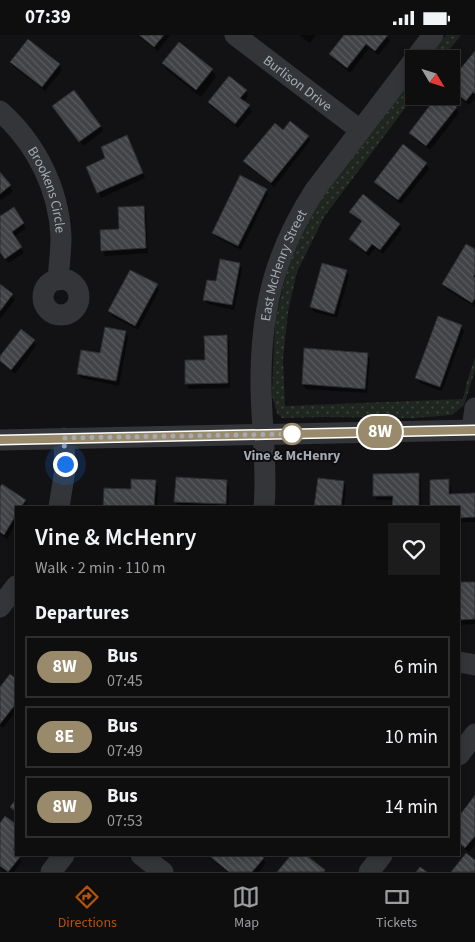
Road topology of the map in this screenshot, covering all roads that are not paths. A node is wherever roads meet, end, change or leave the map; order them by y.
1 (235, 35) edge
2 (433, 35) edge
3 (421, 50) edge
4 (405, 71) edge
5 (0, 111) edge
6 (360, 130) junction
7 (58, 280) dead end
8 (475, 408) edge
9 (473, 429) edge
10 (263, 434) junction
11 (64, 438) junction
12 (0, 440) edge
13 (59, 506) edge
14 (264, 506) edge
15 (15, 587) edge
16 (0, 607) edge
17 (460, 662) edge
18 (475, 665) edge
19 (475, 734) edge
20 (460, 754) edge
21 (63, 856) edge
22 (141, 856) edge
23 (381, 856) edge
24 (51, 872) edge
25 (163, 872) edge
26 (369, 872) edge

1 - 6 street, Burlison Drive
2 - 3 street, East McHenry Street
4 - 6 street, East McHenry Street
5 - 7 street, Brookens Circle
6 - 10 street, East McHenry Street
8 - 9 street
9 - 10 street
10 - 11 street
10 - 14 street, East McHenry Street
11 - 12 street
11 - 13 street
15 - 16 street
17 - 18 street
19 - 20 street
21 - 24 street
22 - 25 street
23 - 26 street

